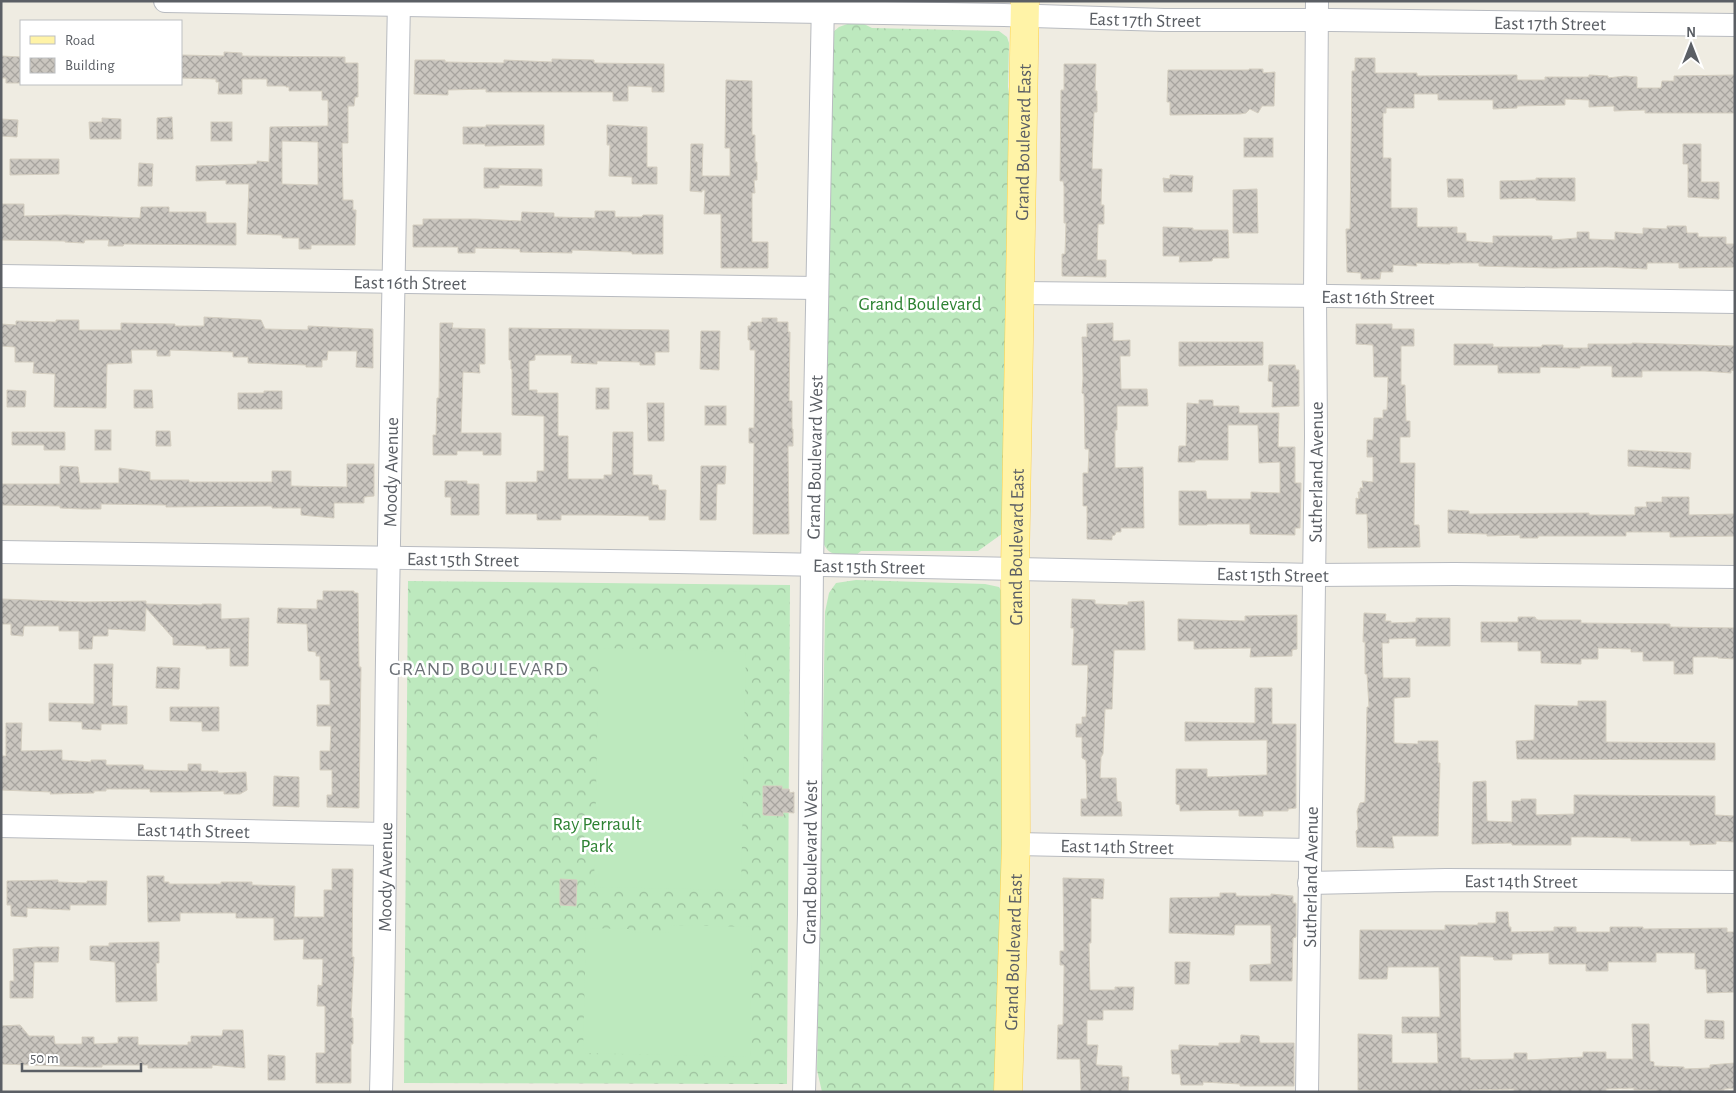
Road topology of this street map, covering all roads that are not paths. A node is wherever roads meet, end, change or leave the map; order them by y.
1 (165, 1) edge
2 (399, 3) edge
3 (823, 6) edge
4 (1025, 8) edge
5 (1317, 10) edge
6 (1735, 25) edge
7 (1, 276) edge
8 (394, 282) junction
9 (817, 288) junction
10 (1020, 293) junction
11 (1314, 296) junction
12 (1735, 302) edge
13 (1, 552) edge
14 (390, 558) junction
15 (812, 565) junction
16 (1015, 569) junction
17 (1314, 575) junction
18 (1735, 577) edge
19 (1, 826) edge
20 (385, 834) junction
21 (1016, 844) junction
22 (1309, 850) junction
23 (1735, 882) edge
24 (1309, 883) junction
25 (381, 1092) edge
26 (804, 1092) edge
27 (1008, 1092) edge
28 (1307, 1092) edge

1 - 2 street, East 17th Street
2 - 3 street, East 17th Street
2 - 8 street, Moody Avenue
3 - 4 street, East 17th Street
3 - 9 street, Grand Boulevard West
4 - 5 street, East 17th Street
4 - 10 main road, Grand Boulevard East
5 - 6 street, East 17th Street
5 - 11 street, Sutherland Avenue
7 - 8 street, East 16th Street
8 - 9 street, East 16th Street
8 - 14 street, Moody Avenue
9 - 15 street, Grand Boulevard West
10 - 11 street, East 16th Street
10 - 16 main road, Grand Boulevard East
11 - 12 street, East 16th Street
11 - 17 street, Sutherland Avenue
13 - 14 street, East 15th Street
14 - 15 street, East 15th Street
14 - 20 street, Moody Avenue
15 - 16 street, East 15th Street
15 - 26 street, Grand Boulevard West
16 - 17 street, East 15th Street
16 - 21 main road, Grand Boulevard East
17 - 18 street, East 15th Street
17 - 22 street, Sutherland Avenue
19 - 20 street, East 14th Street
20 - 25 street, Moody Avenue
21 - 22 street, East 14th Street
21 - 27 main road, Grand Boulevard East
22 - 24 street, Sutherland Avenue
23 - 24 street, East 14th Street
24 - 28 street, Sutherland Avenue

